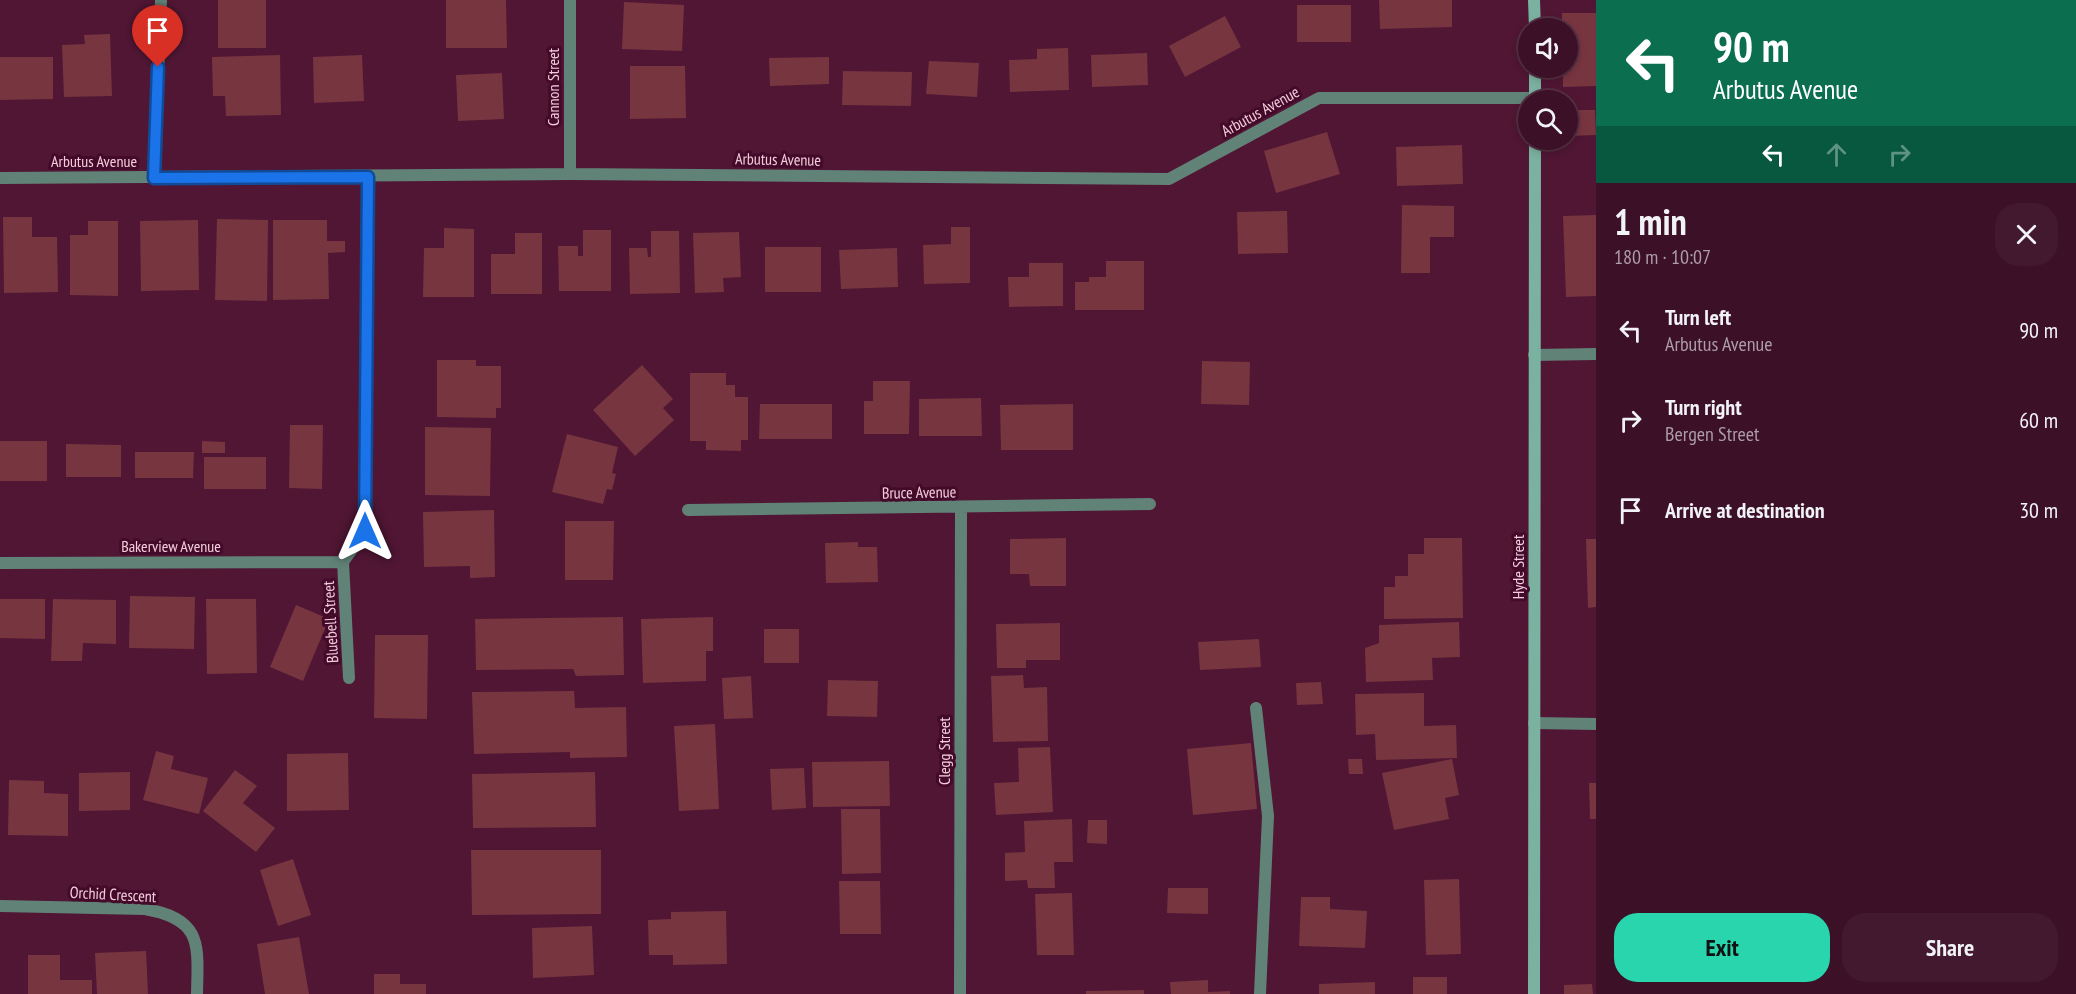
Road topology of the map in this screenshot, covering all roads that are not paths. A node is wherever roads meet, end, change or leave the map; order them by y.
1 (161, 0) edge
2 (570, 0) edge
3 (1534, 0) edge
4 (1535, 18) edge
5 (1518, 99) edge
6 (1535, 150) edge
7 (570, 174) junction
8 (368, 177) junction
9 (0, 178) edge
10 (154, 178) junction
11 (1596, 354) edge
12 (1534, 355) junction
13 (1150, 504) dead end
14 (962, 508) junction
15 (688, 510) dead end
16 (343, 562) junction
17 (0, 563) edge
18 (349, 678) dead end
19 (1256, 708) dead end
20 (1534, 723) junction
21 (1596, 723) edge
22 (0, 906) edge
23 (197, 994) edge
24 (960, 994) edge
25 (1260, 994) edge
26 (1534, 994) edge

1 - 10 street
2 - 7 street, Cannon Street
3 - 4 street
5 - 7 street, Arbutus Avenue
6 - 12 street, Hyde Street
7 - 8 street, Arbutus Avenue
8 - 10 street, Arbutus Avenue
8 - 16 street, Bluebell Street
9 - 10 street, Arbutus Avenue
11 - 12 street
12 - 20 street, Hyde Street
13 - 14 street, Bruce Avenue
14 - 15 street, Bruce Avenue
14 - 24 street, Clegg Street
16 - 17 street, Bakerview Avenue
16 - 18 street, Bluebell Street
19 - 25 street
20 - 21 street
20 - 26 street, Hyde Street
22 - 23 street, Orchid Crescent

